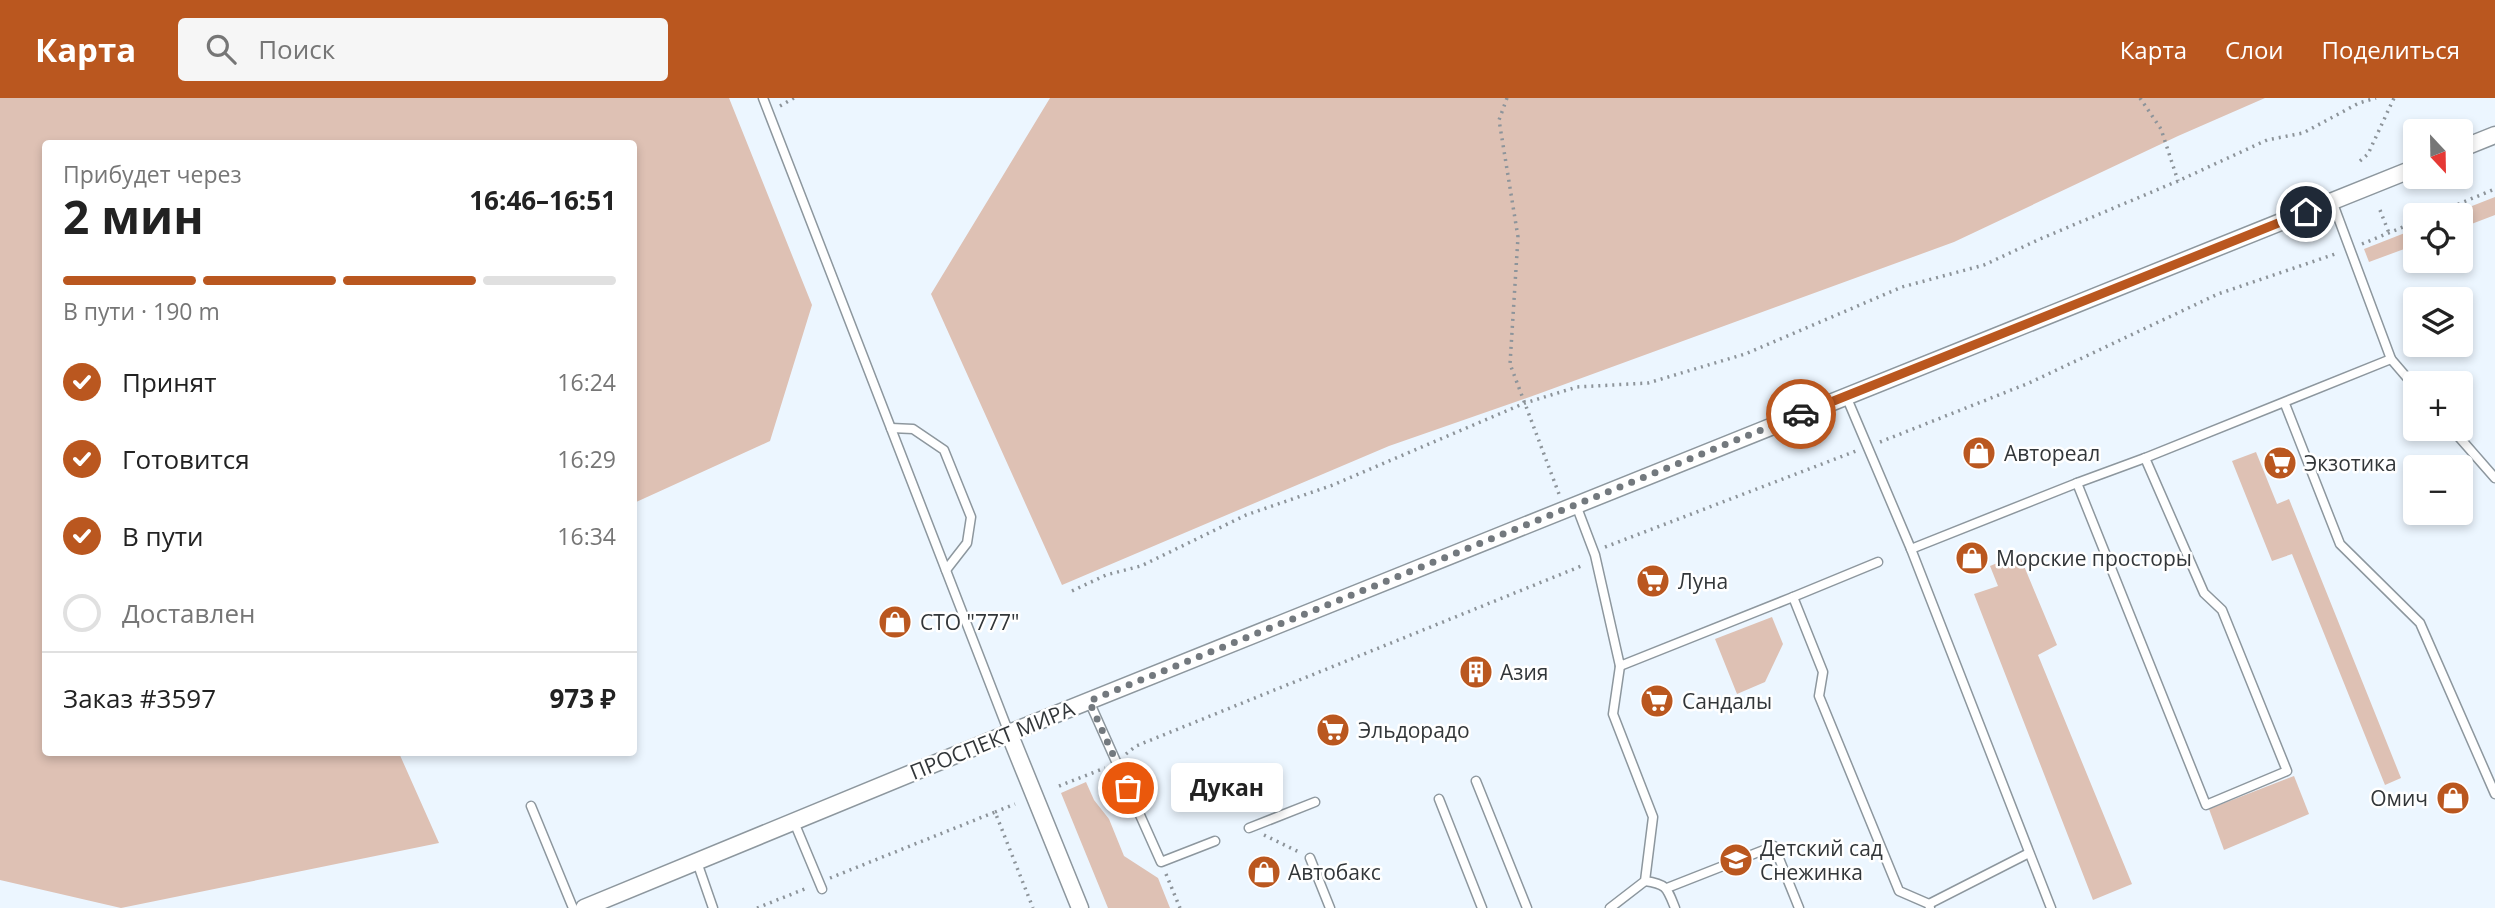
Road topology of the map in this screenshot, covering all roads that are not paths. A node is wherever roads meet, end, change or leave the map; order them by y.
1 (763, 98) edge
2 (2495, 135) edge
3 (2473, 144) edge
4 (2403, 173) edge
5 (2332, 201) junction
6 (2391, 359) junction
7 (2403, 373) edge
8 (1846, 396) junction
9 (2285, 404) junction
10 (891, 428) junction
11 (2463, 441) edge
12 (2145, 458) junction
13 (2495, 478) edge
14 (2077, 484) junction
15 (1570, 507) junction
16 (1911, 549) junction
17 (1878, 562) dead end
18 (946, 570) junction
19 (1793, 597) junction
20 (1620, 666) junction
21 (1089, 701) junction
22 (1009, 733) junction
23 (1476, 781) dead end
24 (2495, 794) edge
25 (1439, 799) dead end
26 (1315, 802) dead end
27 (531, 806) dead end
28 (794, 822) junction
29 (1249, 828) road end
30 (1215, 841) dead end
31 (2029, 853) junction
32 (1310, 858) road end
33 (697, 862) junction
34 (1645, 881) junction
35 (820, 886) road end
36 (1667, 888) junction
37 (1930, 906) edge
38 (573, 908) edge
39 (583, 908) edge
40 (713, 908) edge
41 (1080, 908) edge
42 (1330, 908) edge
43 (1482, 908) edge
44 (1527, 908) edge
45 (1610, 908) edge
46 (1675, 908) edge
47 (1799, 908) edge
48 (2050, 908) edge

1 - 10 lane
2 - 3 street
4 - 5 street, ПРОСПЕКТ МИРА
5 - 6 lane
5 - 8 street, ПРОСПЕКТ МИРА
6 - 7 lane
6 - 9 lane
8 - 15 street, ПРОСПЕКТ МИРА
8 - 16 lane
9 - 12 lane
9 - 24 lane
10 - 18 lane
10 - 18 lane
11 - 13 lane
12 - 14 lane
12 - 14 lane
14 - 16 lane
15 - 20 lane
15 - 21 street, ПРОСПЕКТ МИРА
16 - 31 lane
17 - 19 lane
18 - 22 lane
19 - 20 lane
19 - 37 lane
20 - 34 lane
21 - 22 street, ПРОСПЕКТ МИРА
21 - 30 lane
22 - 28 street, ПРОСПЕКТ МИРА
22 - 41 street
23 - 44 lane
25 - 43 lane
26 - 29 lane
27 - 38 lane
28 - 33 street, ПРОСПЕКТ МИРА
28 - 35 lane
31 - 37 lane
31 - 48 lane
32 - 42 lane
33 - 39 street, ПРОСПЕКТ МИРА
33 - 40 lane
34 - 36 lane
34 - 45 lane
36 - 46 lane
36 - 47 lane

